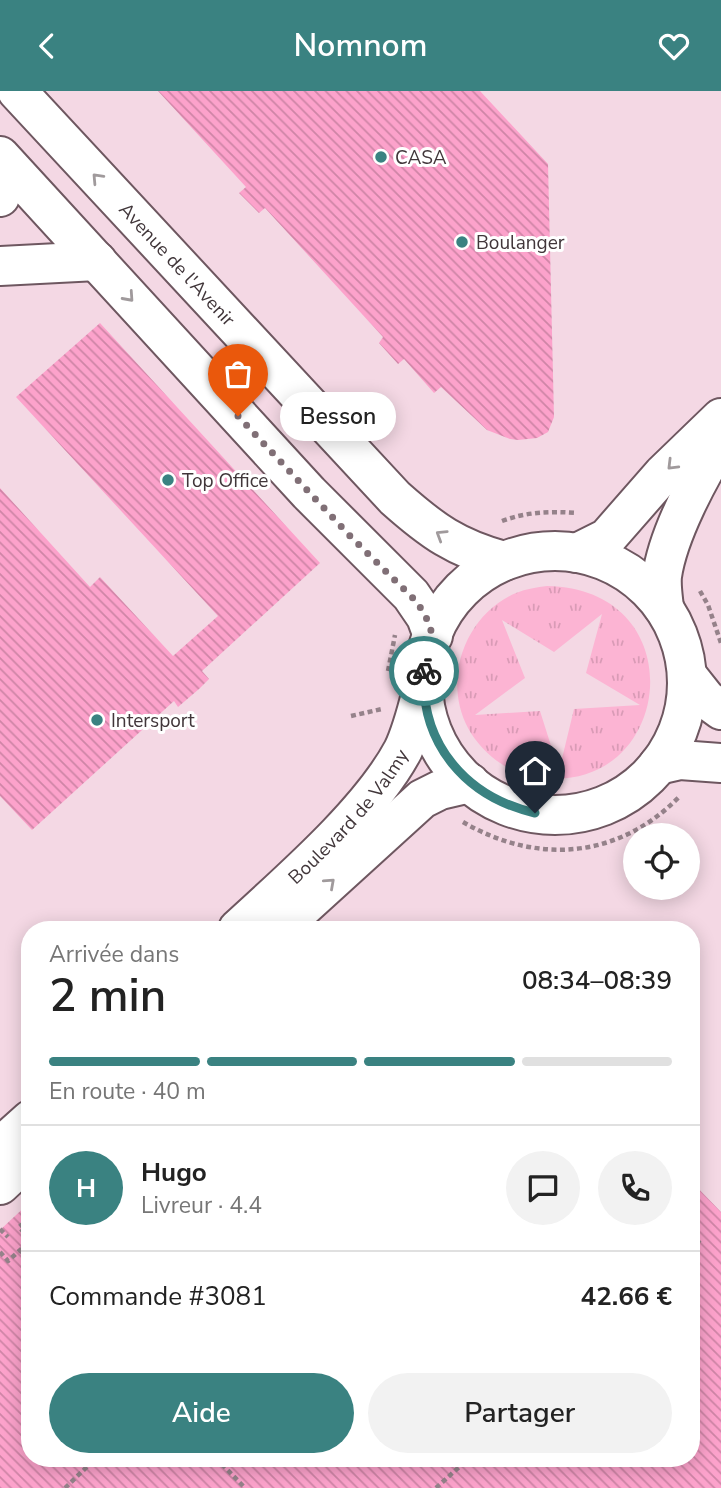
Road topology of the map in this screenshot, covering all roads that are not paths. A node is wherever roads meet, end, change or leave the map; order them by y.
1 (17, 91) edge
2 (3, 173) edge
3 (96, 261) junction
4 (0, 265) edge
5 (721, 418) edge
6 (721, 441) edge
7 (577, 553) junction
8 (504, 561) junction
9 (664, 608) junction
10 (433, 636) junction
11 (687, 675) junction
12 (405, 680) junction
13 (721, 710) edge
14 (714, 762) edge
15 (658, 765) junction
16 (470, 783) junction
17 (246, 921) edge
18 (288, 921) edge
19 (21, 1128) edge
20 (0, 1147) edge
21 (21, 1165) edge
22 (0, 1185) edge

8 -> 1 main road, Avenue de l'Avenir
2 - 3 main road
3 - 4 main road
3 -> 10 main road
5 -> 7 main road
6 - 9 main road
7 - 8 main road
7 - 9 main road
8 - 10 main road
9 - 11 main road
10 - 12 main road
11 - 13 main road
11 - 15 main road
12 - 16 main road
12 - 17 main road, Boulevard de Valmy
14 - 15 main road
15 - 16 main road
18 -> 16 main road, Boulevard de Valmy
19 - 20 main road
21 - 22 main road

